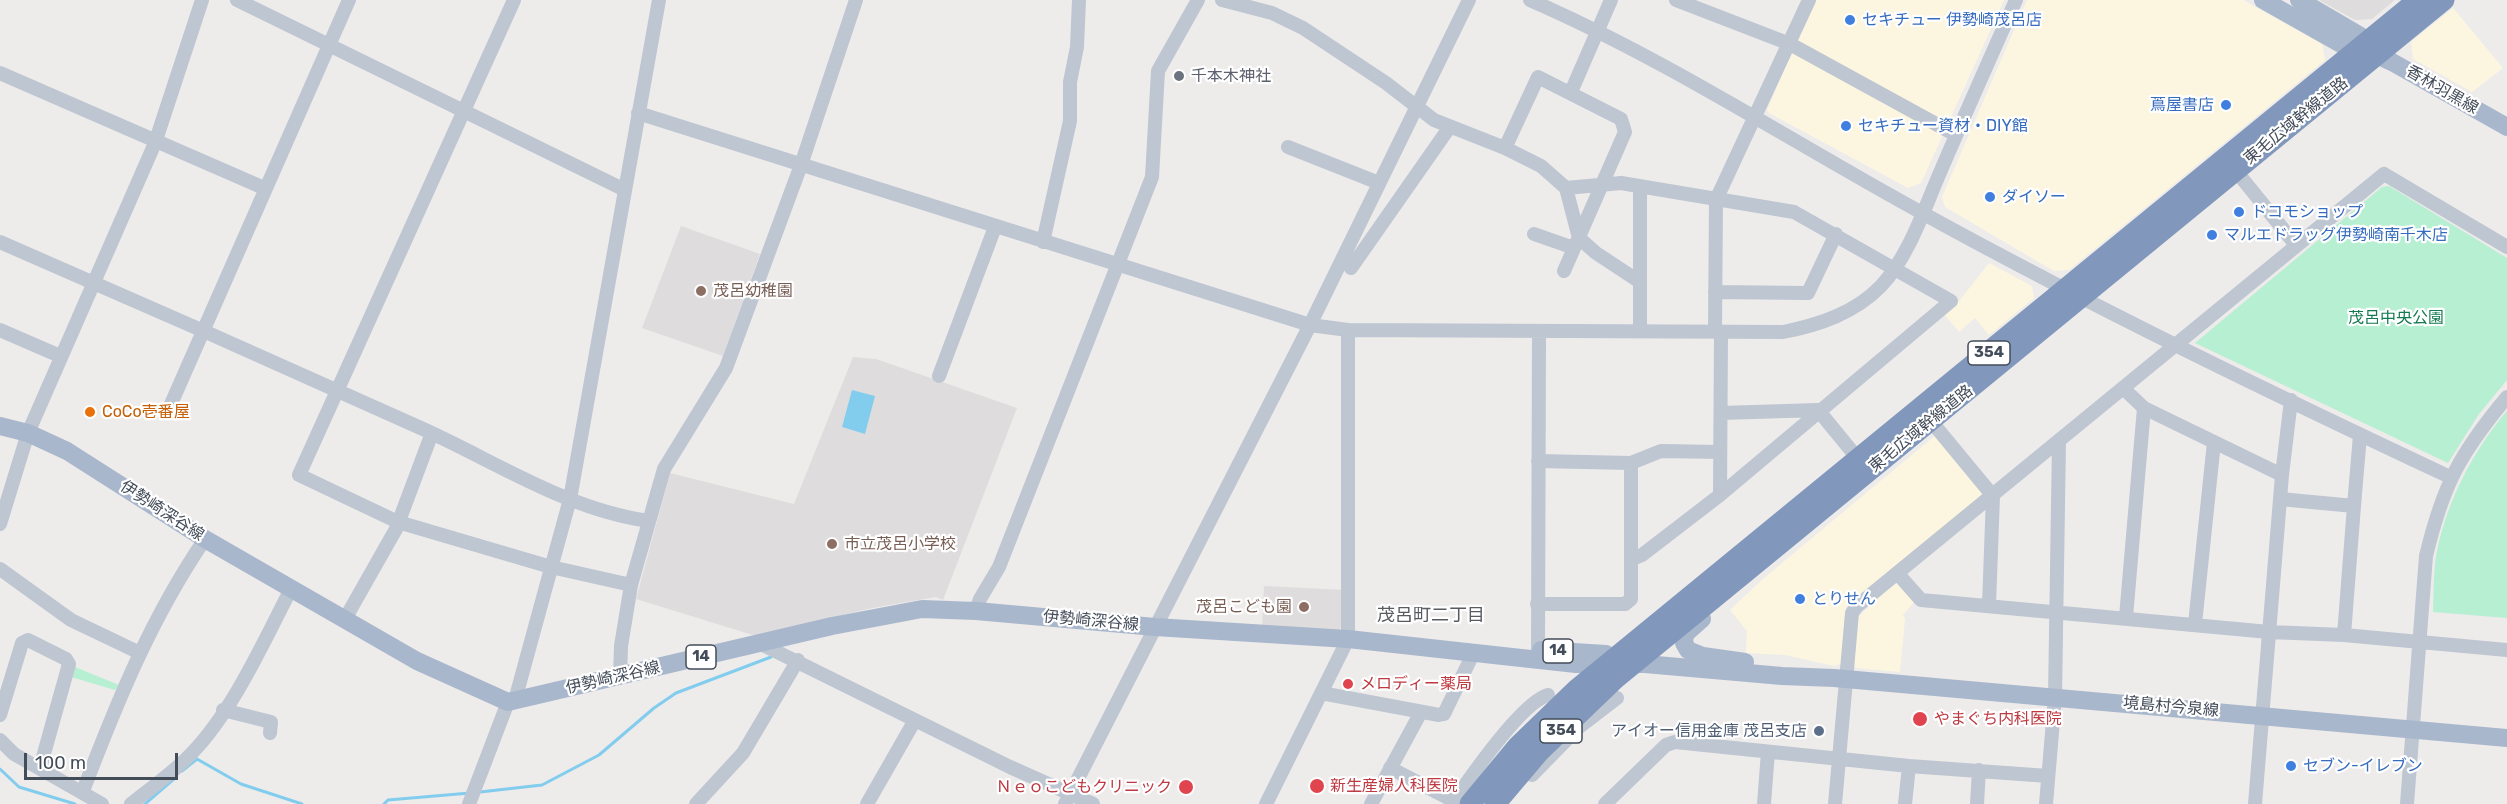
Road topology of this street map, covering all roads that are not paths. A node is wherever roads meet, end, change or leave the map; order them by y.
1 (202, 0) edge
2 (237, 0) edge
3 (349, 0) edge
4 (514, 0) edge
5 (659, 0) edge
6 (856, 0) edge
7 (1079, 0) edge
8 (1198, 0) edge
9 (1222, 0) edge
10 (1469, 0) edge
11 (1530, 0) edge
12 (1611, 0) edge
13 (1676, 0) edge
14 (1809, 0) edge
15 (2016, 0) edge
16 (2263, 0) edge
17 (2299, 0) edge
18 (2418, 0) edge
19 (2444, 0) edge
20 (1599, 30) junction
21 (1790, 44) junction
22 (328, 46) junction
23 (2367, 49) junction
24 (0, 73) edge
25 (1571, 92) junction
26 (1418, 108) junction
27 (464, 111) junction
28 (638, 113) junction
29 (1757, 116) junction
30 (2507, 127) edge
31 (1449, 128) junction
32 (1956, 135) junction
33 (155, 143) junction
34 (1288, 147) dead end
35 (1505, 148) junction
36 (801, 165) junction
37 (2235, 171) junction
38 (1379, 183) junction
39 (1602, 184) junction
40 (1640, 187) junction
41 (264, 188) junction
42 (1566, 188) junction
43 (625, 189) junction
44 (1716, 200) junction
45 (1922, 213) junction
46 (995, 227) junction
47 (1534, 234) dead end
48 (1836, 234) junction
49 (0, 242) edge
50 (1043, 243) junction
51 (1576, 243) junction
52 (2296, 245) junction
53 (2507, 247) edge
54 (1119, 265) junction
55 (1895, 267) junction
56 (1351, 268) dead end
57 (1564, 271) dead end
58 (93, 282) junction
59 (1640, 282) junction
60 (1715, 292) junction
61 (2073, 294) junction
62 (1310, 325) junction
63 (0, 330) edge
64 (203, 330) junction
65 (1348, 330) junction
66 (1640, 331) junction
67 (1718, 331) junction
68 (1539, 332) junction
69 (2176, 344) junction
70 (60, 356) junction
71 (939, 376) dead end
72 (2124, 389) junction
73 (337, 390) junction
74 (2507, 397) edge
75 (2291, 400) junction
76 (171, 404) dead end
77 (2145, 408) junction
78 (1818, 411) junction
79 (1720, 413) junction
80 (1931, 421) junction
81 (0, 426) edge
82 (28, 433) junction
83 (432, 433) junction
84 (2360, 435) junction
85 (2060, 441) junction
86 (2214, 442) junction
87 (1720, 452) junction
88 (1859, 460) junction
89 (1538, 461) junction
90 (1631, 463) junction
91 (2282, 474) junction
92 (2450, 477) junction
93 (1720, 495) junction
94 (1993, 496) junction
95 (570, 499) junction
96 (2280, 499) junction
97 (2355, 506) junction
98 (649, 521) junction
99 (398, 522) junction
100 (0, 524) edge
101 (205, 539) junction
102 (1632, 559) junction
103 (551, 567) junction
104 (0, 569) edge
105 (1898, 574) junction
106 (1742, 576) junction
107 (631, 585) junction
108 (291, 588) junction
109 (1537, 604) junction
110 (1989, 605) junction
111 (976, 611) junction
112 (2058, 611) junction
113 (2126, 617) junction
114 (345, 619) junction
115 (2195, 624) junction
116 (1155, 627) junction
117 (2269, 632) junction
118 (2344, 635) junction
119 (1348, 639) junction
120 (2418, 642) junction
121 (759, 643) junction
122 (1538, 650) junction
123 (2507, 650) edge
124 (1472, 651) junction
125 (140, 653) junction
126 (798, 660) junction
127 (1626, 660) junction
128 (1745, 662) junction
129 (620, 677) junction
130 (1840, 678) junction
131 (1321, 693) junction
132 (1548, 695) dead end
133 (2055, 696) junction
134 (1617, 698) dead end
135 (511, 701) junction
136 (223, 710) junction
137 (1421, 712) junction
138 (0, 715) edge
139 (2262, 716) junction
140 (1581, 719) junction
141 (915, 720) junction
142 (2411, 729) junction
143 (270, 733) dead end
144 (2507, 738) edge
145 (0, 740) edge
146 (1768, 752) junction
147 (1839, 758) junction
148 (1501, 765) junction
149 (1909, 766) junction
150 (40, 768) junction
151 (1390, 768) junction
152 (1979, 770) junction
153 (1475, 774) junction
154 (2048, 776) junction
155 (82, 791) junction
156 (1068, 799) edge
157 (1459, 803) edge
158 (102, 804) edge
159 (131, 804) edge
160 (469, 804) edge
161 (696, 804) edge
162 (867, 804) edge
163 (1093, 804) edge
164 (1266, 804) edge
165 (1371, 804) edge
166 (1495, 804) edge
167 (1508, 804) edge
168 (1605, 804) edge
169 (1764, 804) edge
170 (1835, 804) edge
171 (1905, 804) edge
172 (1977, 804) edge
173 (2046, 804) edge
174 (2255, 804) edge
175 (2407, 804) edge

1 - 33 street
2 - 22 street
3 - 22 street
4 - 27 street
5 - 28 street
6 - 36 street
7 - 50 street
8 - 54 street
9 - 26 street
10 - 26 street
11 - 20 street
12 - 20 street
13 - 21 street
14 - 21 street
15 - 32 street
16 - 23 main road, 香林羽黒線
17 - 23 main road, 香林羽黒線
18 - 23 highway, 東毛広域幹線道路 / 354
19 - 23 highway, 東毛広域幹線道路 / 354
20 - 25 street
20 - 29 street
21 - 29 street
21 - 32 street
22 - 27 street
22 - 41 street
23 - 30 main road, 香林羽黒線
23 - 37 highway, 東毛広域幹線道路 / 354
23 - 61 highway, 東毛広域幹線道路 / 354
24 - 33 street
25 - 35 street
25 - 39 street
26 - 31 street
26 - 38 street
27 - 43 street
27 - 73 street
28 - 36 street
28 - 43 street
29 - 44 street
29 - 45 street
31 - 35 street
31 - 56 street
32 - 45 street
33 - 41 street
33 - 58 street
34 - 38 street
35 - 42 street
36 - 46 street
36 - 98 street
37 - 52 street
37 - 61 highway, 東毛広域幹線道路 / 354
38 - 62 street
39 - 40 street
39 - 42 street
39 - 51 street
40 - 44 street
40 - 59 street
41 - 64 street
42 - 51 street
43 - 95 street
44 - 48 street
44 - 60 street
45 - 55 street
45 - 61 street
46 - 50 street
46 - 71 street
47 - 51 street
48 - 55 street
48 - 60 street
49 - 58 street
50 - 54 street
51 - 57 street
51 - 59 street
52 - 53 street
52 - 69 street
54 - 62 street
54 - 111 street
55 - 67 street
55 - 78 street
58 - 64 street
58 - 70 street
59 - 66 street
60 - 67 street
61 - 69 street
61 - 80 highway, 東毛広域幹線道路 / 354
61 - 88 highway, 東毛広域幹線道路 / 354
62 - 65 street
62 - 116 street
63 - 70 street
64 - 73 street
64 - 76 street
65 - 68 street
65 - 119 street
66 - 67 street
66 - 68 street
67 - 79 street
68 - 89 street
69 - 72 street
69 - 75 street
70 - 82 street
72 - 77 street
72 - 85 street
73 - 83 street
73 - 99 street
74 - 92 street
75 - 84 street
75 - 91 street
77 - 86 street
77 - 113 street
78 - 79 street
78 - 88 street
78 - 93 street
79 - 87 street
80 - 94 street
80 - 106 highway, 東毛広域幹線道路 / 354
81 - 82 main road, 伊勢崎深谷線
82 - 100 street
82 - 101 main road, 伊勢崎深谷線
83 - 95 street
83 - 99 street
84 - 92 street
84 - 97 street
85 - 94 street
85 - 112 street
86 - 91 street
86 - 115 street
87 - 90 street
87 - 93 street
88 - 127 highway, 東毛広域幹線道路 / 354
89 - 90 street
89 - 109 street
90 - 102 street
91 - 96 street
92 - 120 street
93 - 102 street
94 - 105 street
94 - 110 street
95 - 98 street
95 - 103 street
96 - 97 street
96 - 117 street
97 - 118 street
98 - 107 street
99 - 103 street
99 - 114 street
101 - 108 main road, 伊勢崎深谷線
101 - 125 street
102 - 109 street
103 - 107 street
103 - 135 street
104 - 125 street
105 - 110 street
105 - 130 street
106 - 127 highway, 東毛広域幹線道路 / 354
106 - 128 main road
107 - 129 street
108 - 114 main road, 伊勢崎深谷線
108 - 136 street
109 - 122 street
110 - 112 street
111 - 116 main road, 伊勢崎深谷線 / 14
111 - 121 main road, 伊勢崎深谷線 / 14
112 - 113 street
112 - 133 street
113 - 115 street
114 - 135 main road, 伊勢崎深谷線
115 - 117 street
116 - 119 main road, 伊勢崎深谷線 / 14
116 - 156 street
117 - 118 street
117 - 139 street
118 - 120 street
119 - 124 main road, 伊勢崎深谷線 / 14
119 - 131 street
120 - 123 street
120 - 142 street
121 - 126 street
121 - 129 main road, 伊勢崎深谷線 / 14
122 - 124 main road, 伊勢崎深谷線 / 14
122 - 127 main road, 伊勢崎深谷線 / 14
124 - 127 main road, 伊勢崎深谷線 / 14
124 - 137 street
125 - 155 street
126 - 141 street
126 - 161 street
127 - 128 main road, 境島村今泉線
127 - 130 main road, 境島村今泉線
127 - 140 highway, 東毛広域幹線道路 / 354
127 - 148 highway, 東毛広域幹線道路 / 354
128 - 130 main road, 境島村今泉線
129 - 135 main road, 伊勢崎深谷線 / 14
130 - 133 main road, 境島村今泉線
130 - 147 street
131 - 137 street
131 - 164 street
132 - 153 street
133 - 139 main road, 境島村今泉線
133 - 154 street
134 - 140 street
135 - 160 street
136 - 143 street
136 - 159 street
137 - 151 street
138 - 150 street
139 - 142 main road, 境島村今泉線
139 - 174 street
140 - 166 highway, 東毛広域幹線道路 / 354
140 - 167 street
141 - 156 street
141 - 162 street
142 - 144 main road, 境島村今泉線
142 - 175 street
145 - 150 street
146 - 147 street
146 - 168 street
146 - 169 street
147 - 149 street
147 - 170 street
148 - 153 street
148 - 157 highway, 東毛広域幹線道路 / 354
149 - 152 street
149 - 171 street
150 - 155 street
151 - 157 street
151 - 165 street
152 - 154 street
152 - 172 street
153 - 157 street
154 - 173 street
155 - 158 street
156 - 163 street

